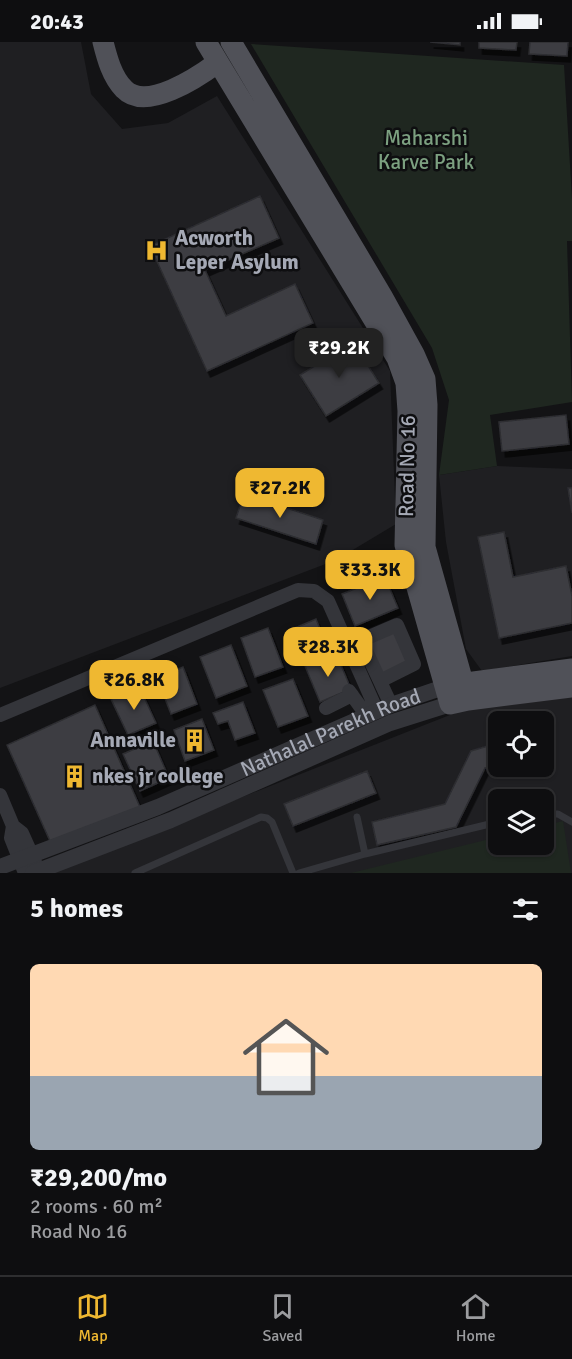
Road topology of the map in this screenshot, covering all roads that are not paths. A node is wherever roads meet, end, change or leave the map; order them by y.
1 (103, 42) edge
2 (206, 42) edge
3 (231, 42) edge
4 (217, 63) junction
5 (383, 317) junction
6 (572, 669) edge
7 (380, 681) dead end
8 (572, 687) edge
9 (456, 693) junction
10 (378, 711) junction
11 (0, 716) edge
12 (336, 729) junction
13 (228, 776) junction
14 (234, 792) junction
15 (0, 795) edge
16 (554, 814) edge
17 (357, 817) dead end
18 (572, 822) edge
19 (488, 824) edge
20 (365, 854) junction
21 (29, 866) edge
22 (0, 867) edge
23 (135, 873) edge
24 (293, 873) edge
25 (298, 873) edge

1 - 4 main road
2 - 4 main road, Road No 16
3 - 5 main road, Road No 16
4 - 5 main road, Road No 16
5 - 9 main road, Road No 16
6 - 9 main road, Nathalal Parekh Road
7 - 10 street
8 - 9 main road, Nathalal Parekh Road
9 - 10 street, Nathalal Parekh Road
9 - 14 street, Nathalal Parekh Road
10 - 11 street
10 - 12 street, Nathalal Parekh Road
10 - 12 street
12 - 13 street, Nathalal Parekh Road
13 - 14 street
13 - 21 street, Nathalal Parekh Road
14 - 21 street, Nathalal Parekh Road
15 - 21 street
16 - 18 lane
17 - 20 lane
19 - 20 lane
20 - 25 lane
21 - 22 street, Nathalal Parekh Road
23 - 24 lane

